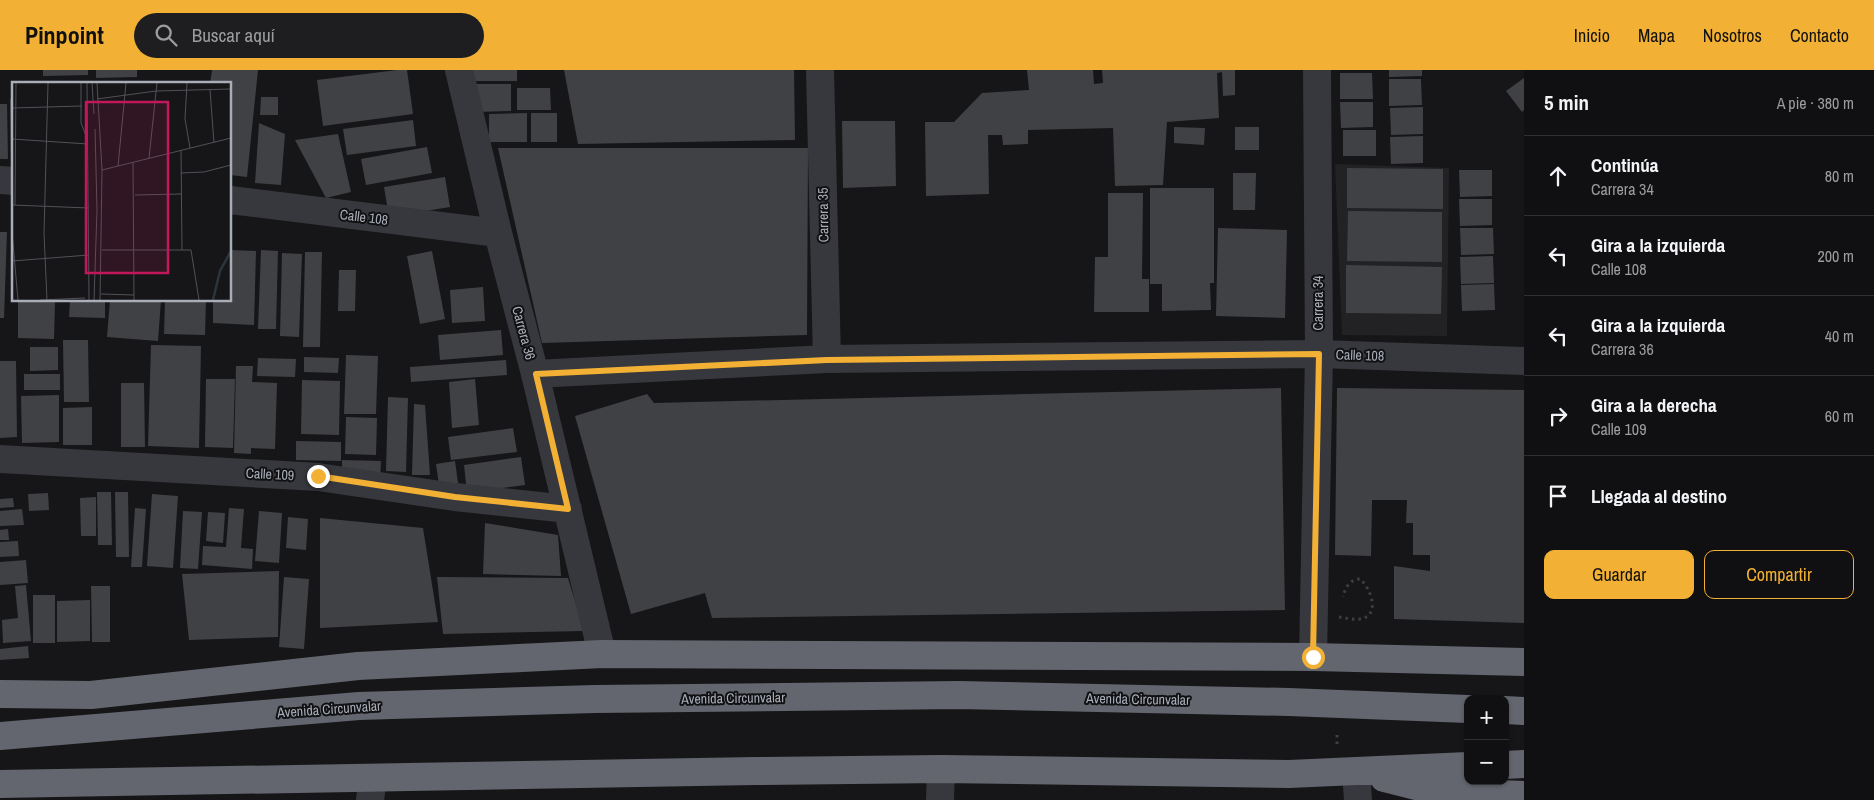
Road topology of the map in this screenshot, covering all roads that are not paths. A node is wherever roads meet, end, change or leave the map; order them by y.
1 (459, 70) edge
2 (820, 70) edge
3 (1317, 70) edge
4 (231, 200) edge
5 (498, 233) junction
6 (1319, 354) junction
7 (827, 360) junction
8 (1524, 362) edge
9 (536, 374) junction
10 (0, 459) edge
11 (568, 509) junction
12 (602, 654) junction
13 (1313, 657) junction
14 (1524, 662) edge
15 (0, 694) edge
16 (91, 695) junction
17 (1464, 709) edge
18 (1509, 710) edge
19 (1524, 711) edge
20 (183, 721) junction
21 (0, 736) edge
22 (1524, 764) edge
23 (1509, 765) edge
24 (1464, 766) edge
25 (941, 770) junction
26 (1356, 771) junction
27 (325, 778) junction
28 (0, 784) edge
29 (372, 789) edge
30 (1524, 795) edge
31 (282, 800) edge
32 (940, 800) edge
33 (1358, 800) edge

1 - 5 street, Carrera 36
2 - 7 street, Carrera 35
3 - 6 street, Carrera 34
4 - 5 street, Calle 108
5 - 9 street, Carrera 36
6 - 7 street, Calle 108
6 - 8 street, Calle 108
6 - 13 street, Carrera 34
7 - 9 street, Calle 108
9 - 11 street, Carrera 36
10 - 11 street, Calle 109
11 - 12 street, Carrera 36
12 - 13 highway
12 - 16 highway
13 - 14 highway
15 - 16 highway
16 - 20 highway
17 - 20 highway, Avenida Circunvalar
18 - 19 highway
20 - 21 highway, Avenida Circunvalar
22 - 23 highway
24 - 26 highway
25 - 26 highway
25 - 29 highway
25 - 32 street
26 - 30 highway
26 - 33 street
27 - 28 highway
27 - 29 highway
27 - 31 highway

